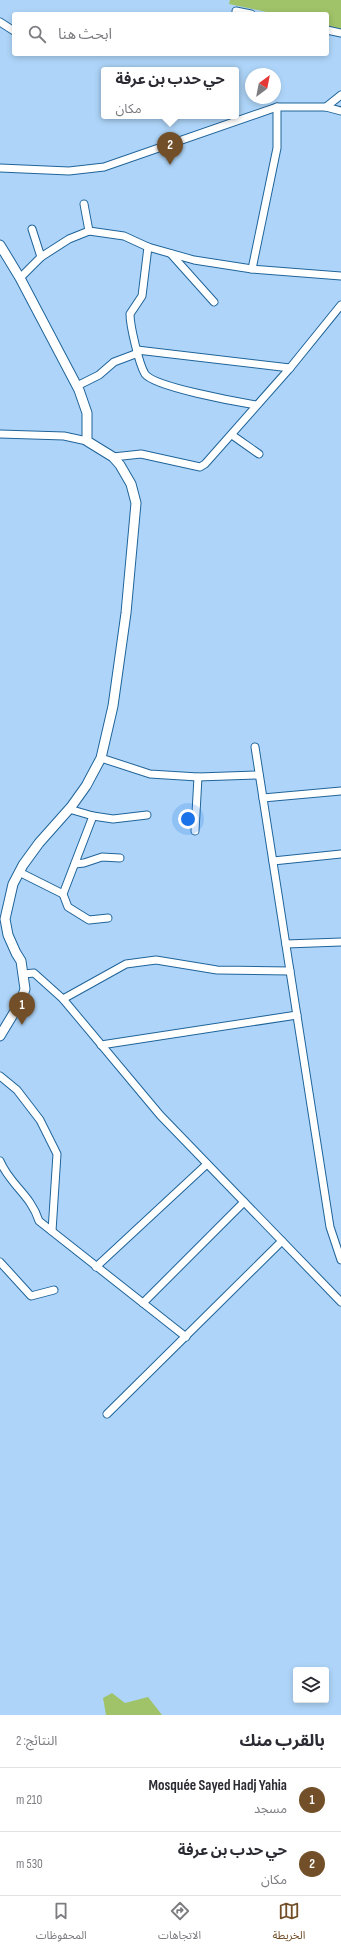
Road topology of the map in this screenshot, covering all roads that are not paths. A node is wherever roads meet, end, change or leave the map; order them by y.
1 (236, 11) dead end
2 (241, 12) edge
3 (0, 22) edge
4 (12, 30) edge
5 (329, 30) edge
6 (341, 33) edge
7 (341, 95) edge
8 (277, 107) junction
9 (326, 107) junction
10 (341, 111) edge
11 (0, 168) edge
12 (84, 204) dead end
13 (32, 229) dead end
14 (89, 231) junction
15 (0, 245) edge
16 (148, 247) junction
17 (171, 254) junction
18 (41, 257) junction
19 (252, 269) junction
20 (341, 276) edge
21 (20, 278) junction
22 (214, 302) dead end
23 (341, 305) edge
24 (137, 351) junction
25 (290, 368) junction
26 (77, 386) junction
27 (256, 405) junction
28 (0, 434) edge
29 (232, 435) junction
30 (87, 441) junction
31 (259, 454) dead end
32 (113, 457) junction
33 (254, 747) dead end
34 (100, 758) junction
35 (259, 775) junction
36 (198, 777) junction
37 (341, 791) edge
38 (263, 798) junction
39 (70, 809) junction
40 (94, 816) junction
41 (147, 816) dead end
42 (195, 831) dead end
43 (341, 854) edge
44 (120, 858) dead end
45 (273, 861) junction
46 (75, 864) junction
47 (19, 872) junction
48 (63, 894) junction
49 (2, 916) edge
50 (108, 918) dead end
51 (341, 942) edge
52 (286, 944) junction
53 (290, 970) junction
54 (24, 974) junction
55 (63, 999) junction
56 (297, 1015) junction
57 (0, 1036) edge
58 (101, 1044) junction
59 (0, 1076) edge
60 (0, 1161) edge
61 (207, 1164) junction
62 (244, 1202) junction
63 (52, 1231) junction
64 (282, 1241) junction
65 (341, 1260) edge
66 (0, 1262) edge
67 (96, 1267) junction
68 (54, 1290) dead end
69 (341, 1302) edge
70 (143, 1303) junction
71 (186, 1337) junction
72 (107, 1414) dead end

1 - 2 street
3 - 4 street
5 - 6 street
7 - 9 street
8 - 9 street
8 - 11 street
8 - 19 street
9 - 10 street
12 - 14 street
13 - 18 street
14 - 16 street
14 - 18 street
15 - 21 street
16 - 17 street
16 - 24 street
17 - 19 street
17 - 22 street
18 - 21 street
19 - 20 street
21 - 26 street
23 - 25 street
24 - 25 street
24 - 26 street
24 - 27 street
25 - 27 street
26 - 30 street
27 - 29 street
28 - 30 street
29 - 31 street
29 - 32 street
30 - 32 street
32 - 34 street
33 - 35 street
34 - 36 street
34 - 39 street
35 - 36 street
35 - 38 street
36 - 42 street
37 - 38 street
38 - 45 street
39 - 40 street
39 - 47 street
40 - 41 street
40 - 46 street
43 - 45 street
44 - 46 street
45 - 52 street
46 - 48 street
47 - 48 street
47 - 49 street
48 - 50 street
49 - 54 street
51 - 52 street
52 - 53 street
53 - 55 street
53 - 56 street
54 - 55 street
54 - 57 street
55 - 58 street
56 - 58 street
56 - 65 street
58 - 61 street
59 - 63 street
60 - 63 street
61 - 62 street
61 - 67 street
62 - 64 street
62 - 70 street
63 - 67 street
64 - 69 street
64 - 71 street
66 - 68 street
67 - 70 street
70 - 71 street
71 - 72 street

